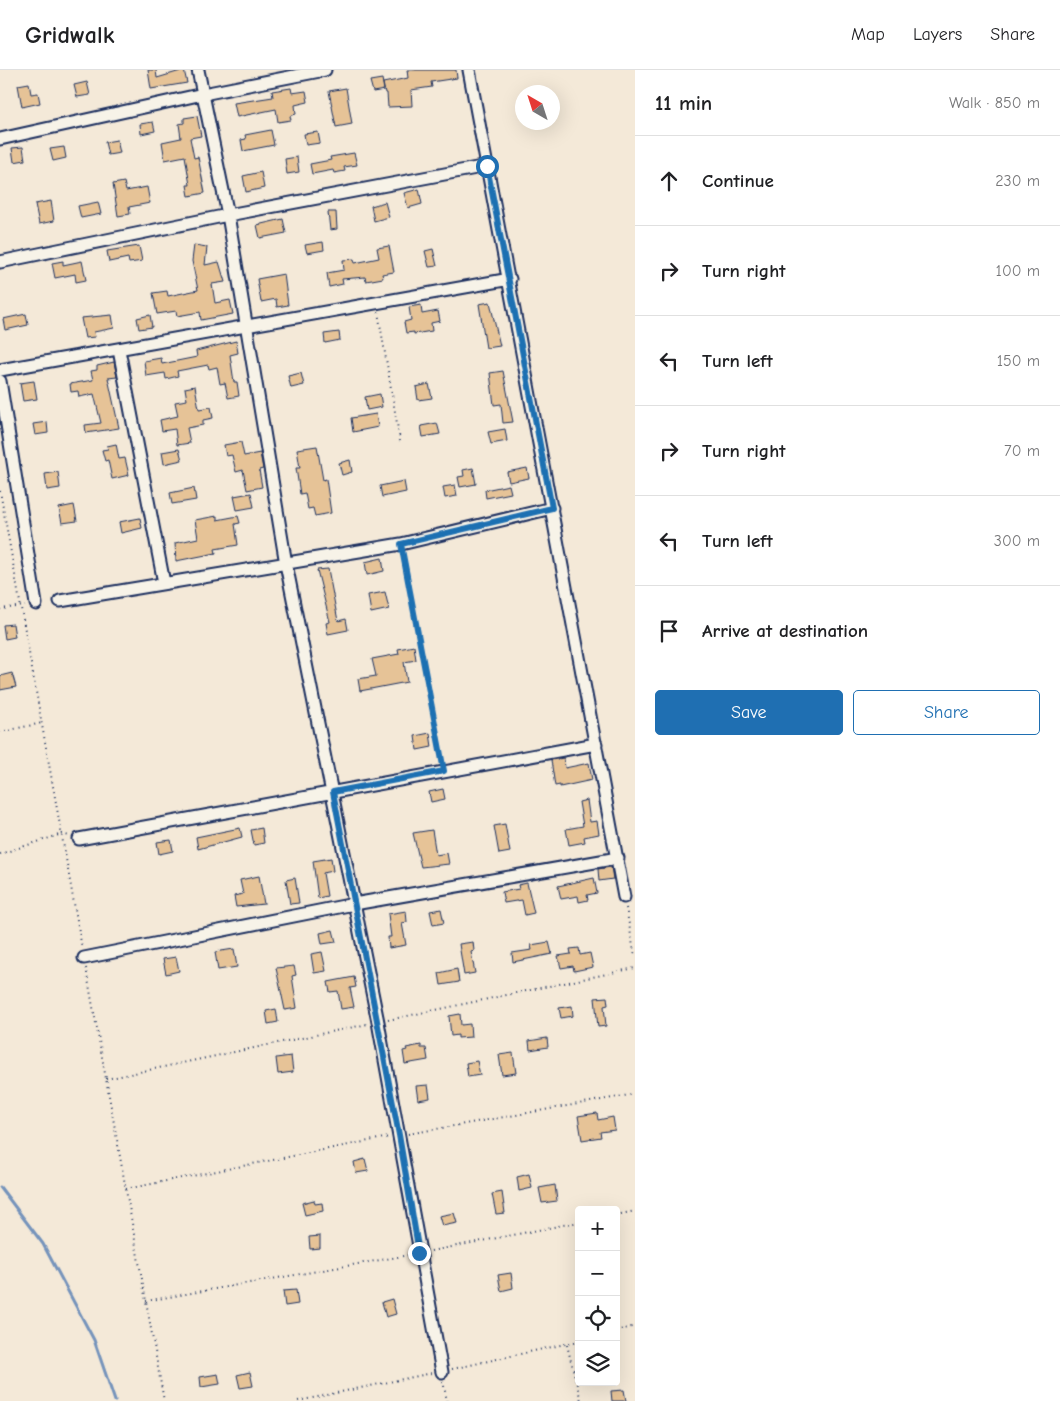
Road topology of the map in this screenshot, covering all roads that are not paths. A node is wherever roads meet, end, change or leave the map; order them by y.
1 (198, 70) edge
2 (325, 70) edge
3 (469, 70) edge
4 (202, 94) junction
5 (0, 139) edge
6 (487, 166) junction
7 (228, 215) junction
8 (0, 262) edge
9 (510, 279) junction
10 (247, 326) junction
11 (119, 350) junction
12 (0, 370) edge
13 (0, 381) edge
14 (552, 508) junction
15 (286, 564) junction
16 (164, 584) junction
17 (60, 601) dead end
18 (36, 604) dead end
19 (596, 744) junction
20 (333, 792) junction
21 (79, 838) road end
22 (618, 858) junction
23 (624, 898) road end
24 (354, 904) junction
25 (84, 958) road end
26 (442, 1372) road end

1 - 4 street
2 - 4 street
3 - 6 street
4 - 5 street
4 - 7 street
6 - 7 street
6 - 9 street
7 - 8 street
7 - 10 street
9 - 10 street
9 - 14 street
10 - 11 street
10 - 15 street
11 - 12 street
11 - 16 street
13 - 18 street
14 - 15 street
14 - 19 street
15 - 16 street
15 - 20 street
16 - 17 street
19 - 20 street
19 - 22 street
20 - 21 street
20 - 24 street
22 - 23 street
22 - 24 street
24 - 25 street
24 - 26 street

